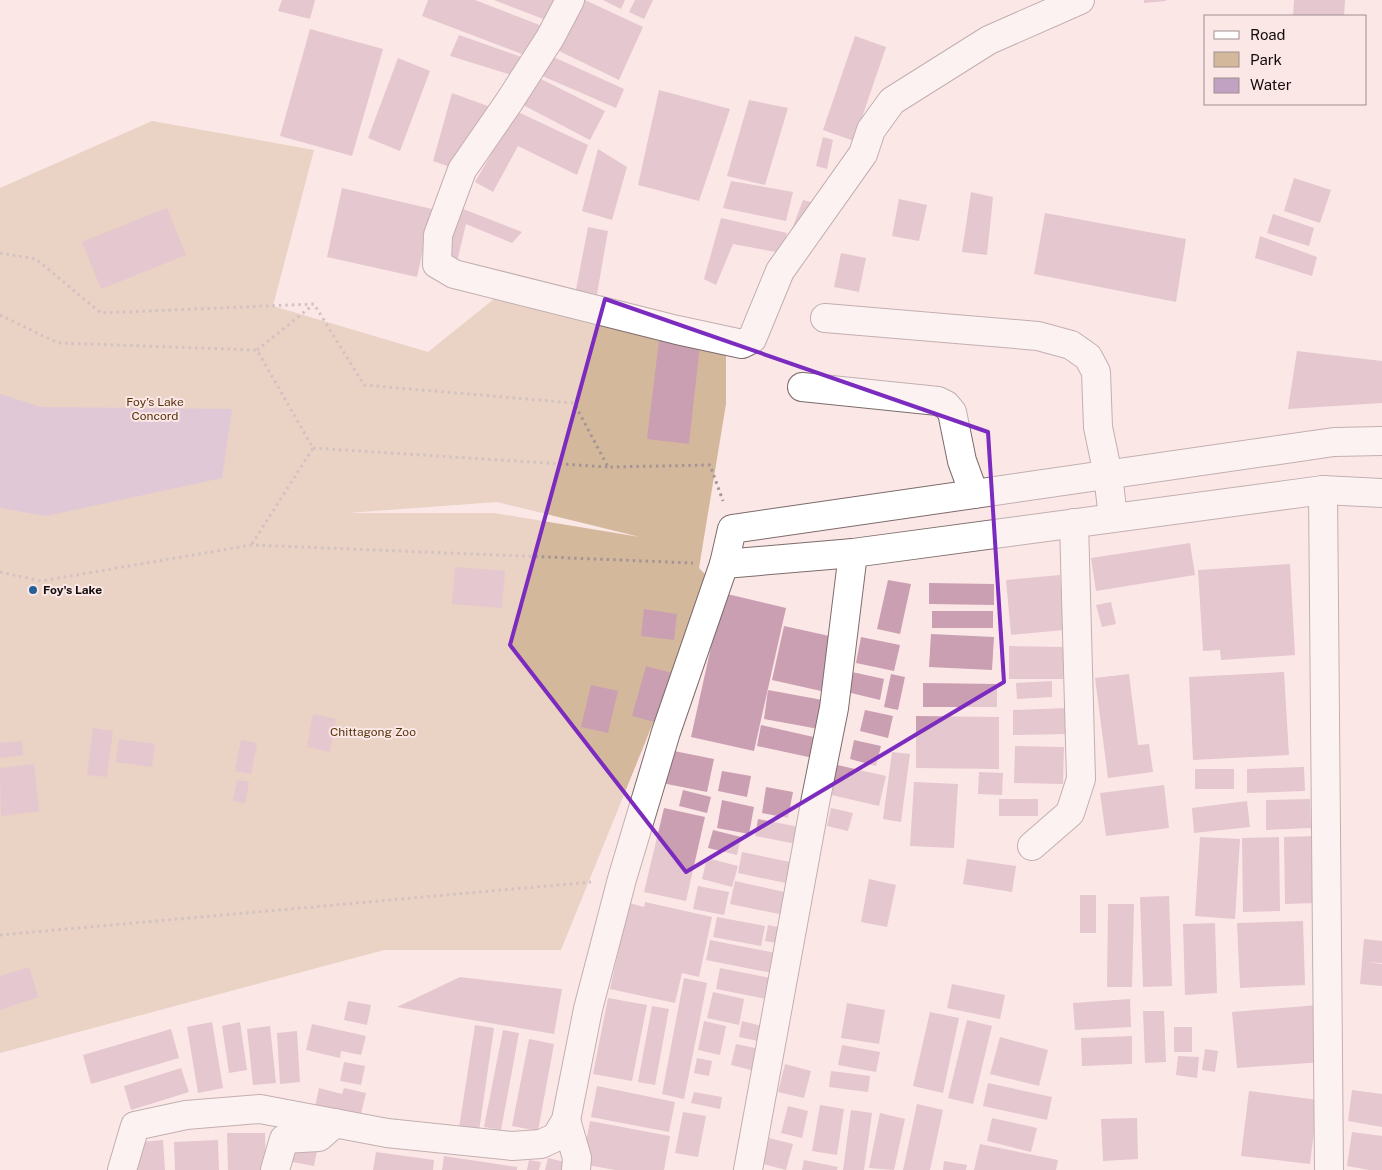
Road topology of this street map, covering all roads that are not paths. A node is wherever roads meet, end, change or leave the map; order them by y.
1 (570, 0) edge
2 (1080, 0) edge
3 (825, 318) dead end
4 (802, 387) dead end
5 (1382, 441) edge
6 (1108, 475) junction
7 (1323, 490) junction
8 (1382, 493) edge
9 (974, 494) junction
10 (1113, 518) junction
11 (1074, 522) junction
12 (854, 553) junction
13 (724, 564) junction
14 (1032, 846) dead end
15 (566, 1120) junction
16 (335, 1123) junction
17 (122, 1170) edge
18 (275, 1170) edge
19 (576, 1170) edge
20 (748, 1170) edge
21 (1329, 1170) edge

1 - 2 street
3 - 6 street
4 - 9 street
5 - 6 street
6 - 9 street
6 - 10 street
7 - 8 street
7 - 10 street
7 - 21 street
9 - 13 street
10 - 11 street
11 - 12 street
11 - 14 street
12 - 13 street
12 - 20 street
13 - 15 street
15 - 16 street
15 - 19 street
16 - 17 street
16 - 18 street

